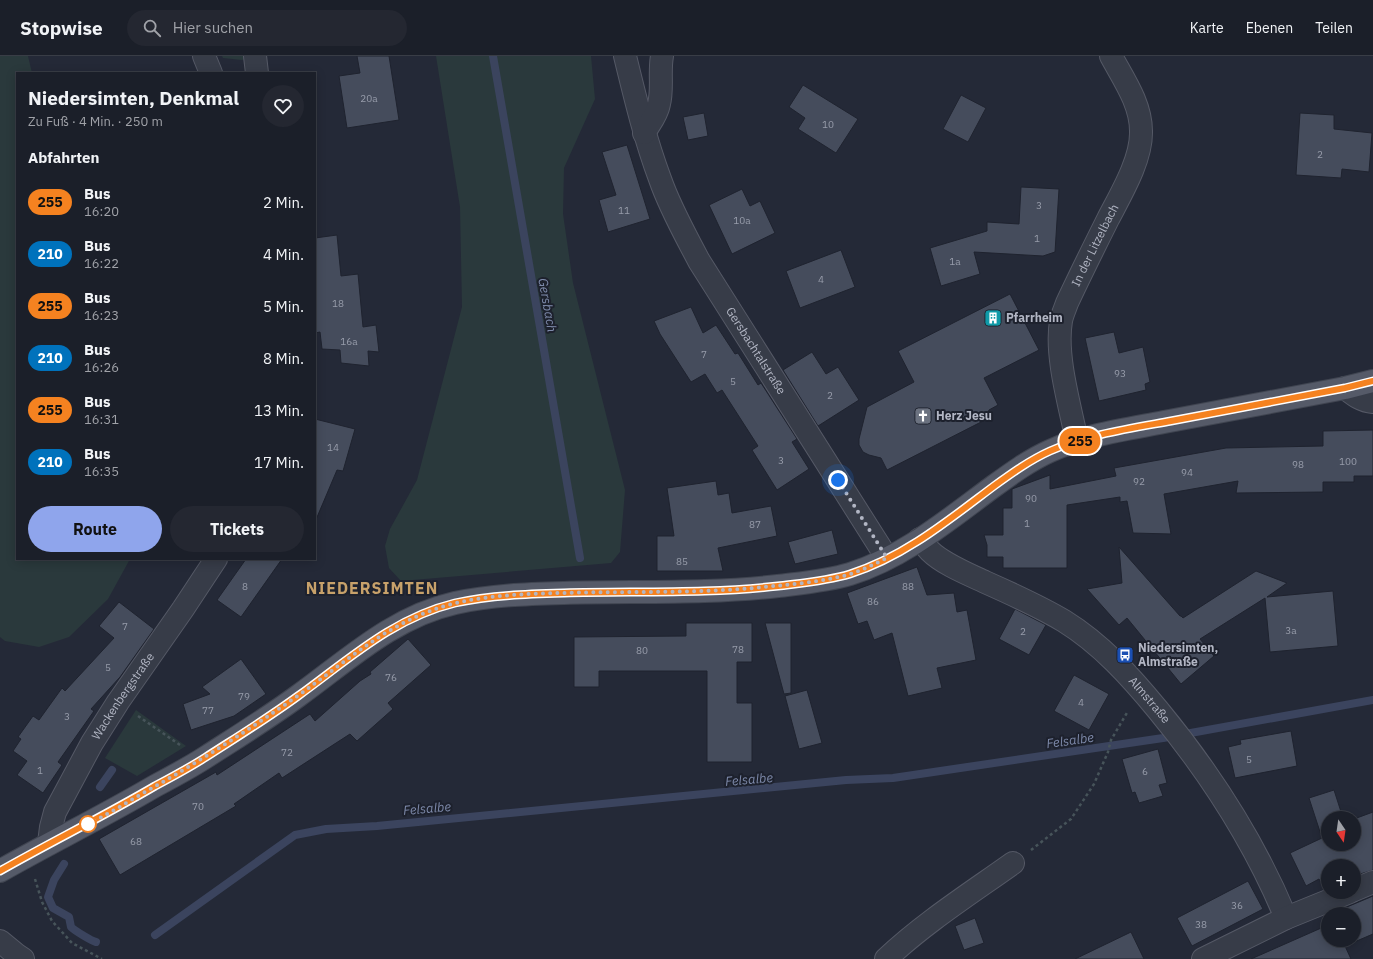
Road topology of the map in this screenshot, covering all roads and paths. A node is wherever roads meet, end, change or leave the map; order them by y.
1 (204, 56) edge
2 (255, 56) edge
3 (625, 56) edge
4 (662, 56) edge
5 (1111, 56) edge
6 (211, 72) edge
7 (257, 72) edge
8 (644, 132) junction
9 (1373, 381) edge
10 (1345, 388) junction
11 (1373, 402) edge
12 (1078, 441) junction
13 (920, 539) junction
14 (887, 558) junction
15 (215, 560) edge
16 (1141, 689) junction
17 (118, 702) junction
18 (175, 741) dead end
19 (49, 844) junction
20 (24, 858) junction
21 (1013, 863) joint
22 (0, 871) edge
23 (1373, 882) edge
24 (1361, 887) edge
25 (1333, 899) edge
26 (1286, 918) junction
27 (0, 941) edge
28 (23, 959) edge
29 (102, 959) edge
30 (886, 959) edge
31 (1203, 959) edge

1 - 6 street
2 - 7 street
3 - 8 street, Gersbachtalstraße
4 - 8 street
5 - 12 street, In der Litzelbach
8 - 14 street, Gersbachtalstraße
9 - 10 main road
10 - 11 street
10 - 12 main road
12 - 13 main road
13 - 14 main road
13 - 16 street, Almstraße
14 - 19 main road
15 - 17 street, Wackenbergstraße
16 - 21 path
16 - 26 street, Almstraße
17 - 18 path
17 - 19 street, Wackenbergstraße
19 - 20 main road
20 - 22 main road
20 - 29 path
21 - 30 street
23 - 24 street
25 - 26 street
26 - 31 street
27 - 28 street

